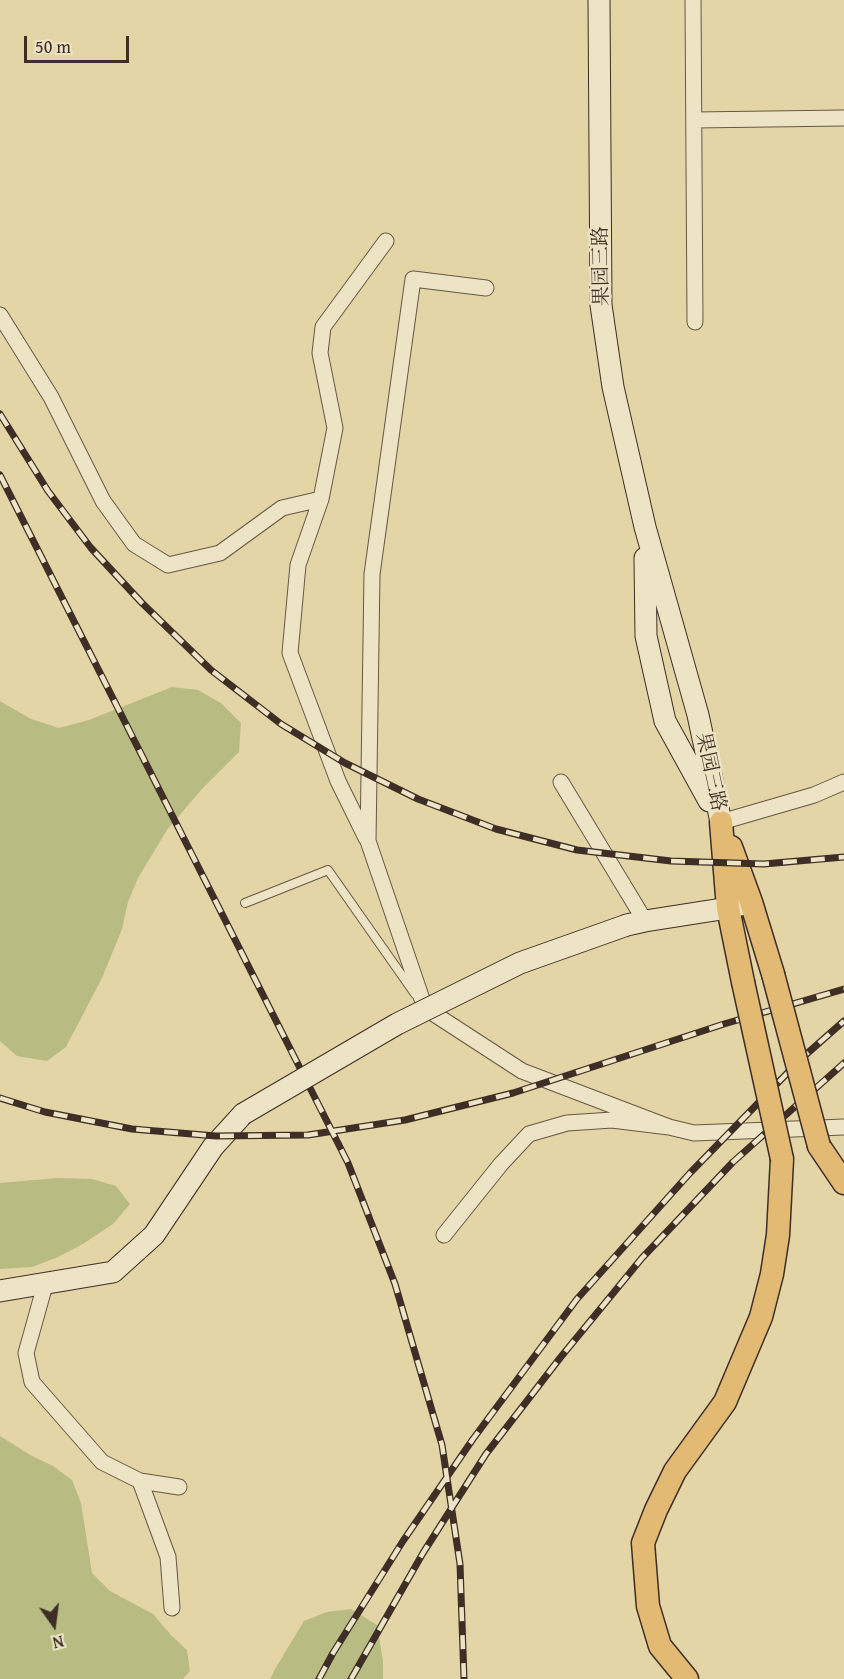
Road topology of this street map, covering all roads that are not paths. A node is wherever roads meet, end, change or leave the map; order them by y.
1 (599, 0) edge
2 (693, 0) edge
3 (844, 118) edge
4 (694, 120) junction
5 (387, 241) dead end
6 (486, 288) dead end
7 (0, 315) edge
8 (695, 322) dead end
9 (321, 499) junction
10 (645, 527) junction
11 (561, 782) dead end
12 (844, 782) edge
13 (721, 822) junction
14 (368, 841) junction
15 (751, 902) junction
16 (246, 903) dead end
17 (728, 908) junction
18 (636, 923) junction
19 (425, 1008) junction
20 (669, 1127) junction
21 (844, 1127) edge
22 (844, 1183) edge
23 (444, 1235) dead end
24 (45, 1285) junction
25 (0, 1291) edge
26 (140, 1481) junction
27 (179, 1487) dead end
28 (172, 1608) dead end
29 (687, 1679) edge

1 - 10 street, 果园三路
2 - 4 street
3 - 4 street
4 - 8 street
5 - 9 street
6 - 14 street
7 - 9 street
9 - 14 street
10 - 13 street, 果园三路
10 - 13 street, 果园三路
11 - 18 street
12 - 13 street
13 - 15 main road
13 - 17 main road
14 - 19 street
15 - 17 street
15 - 22 main road, bridge
16 - 19 lane
17 - 18 street
17 - 29 main road, bridge
18 - 24 street, bridge
19 - 20 street
20 - 21 street
20 - 23 street
24 - 25 street
24 - 26 street
26 - 27 street
26 - 28 street

